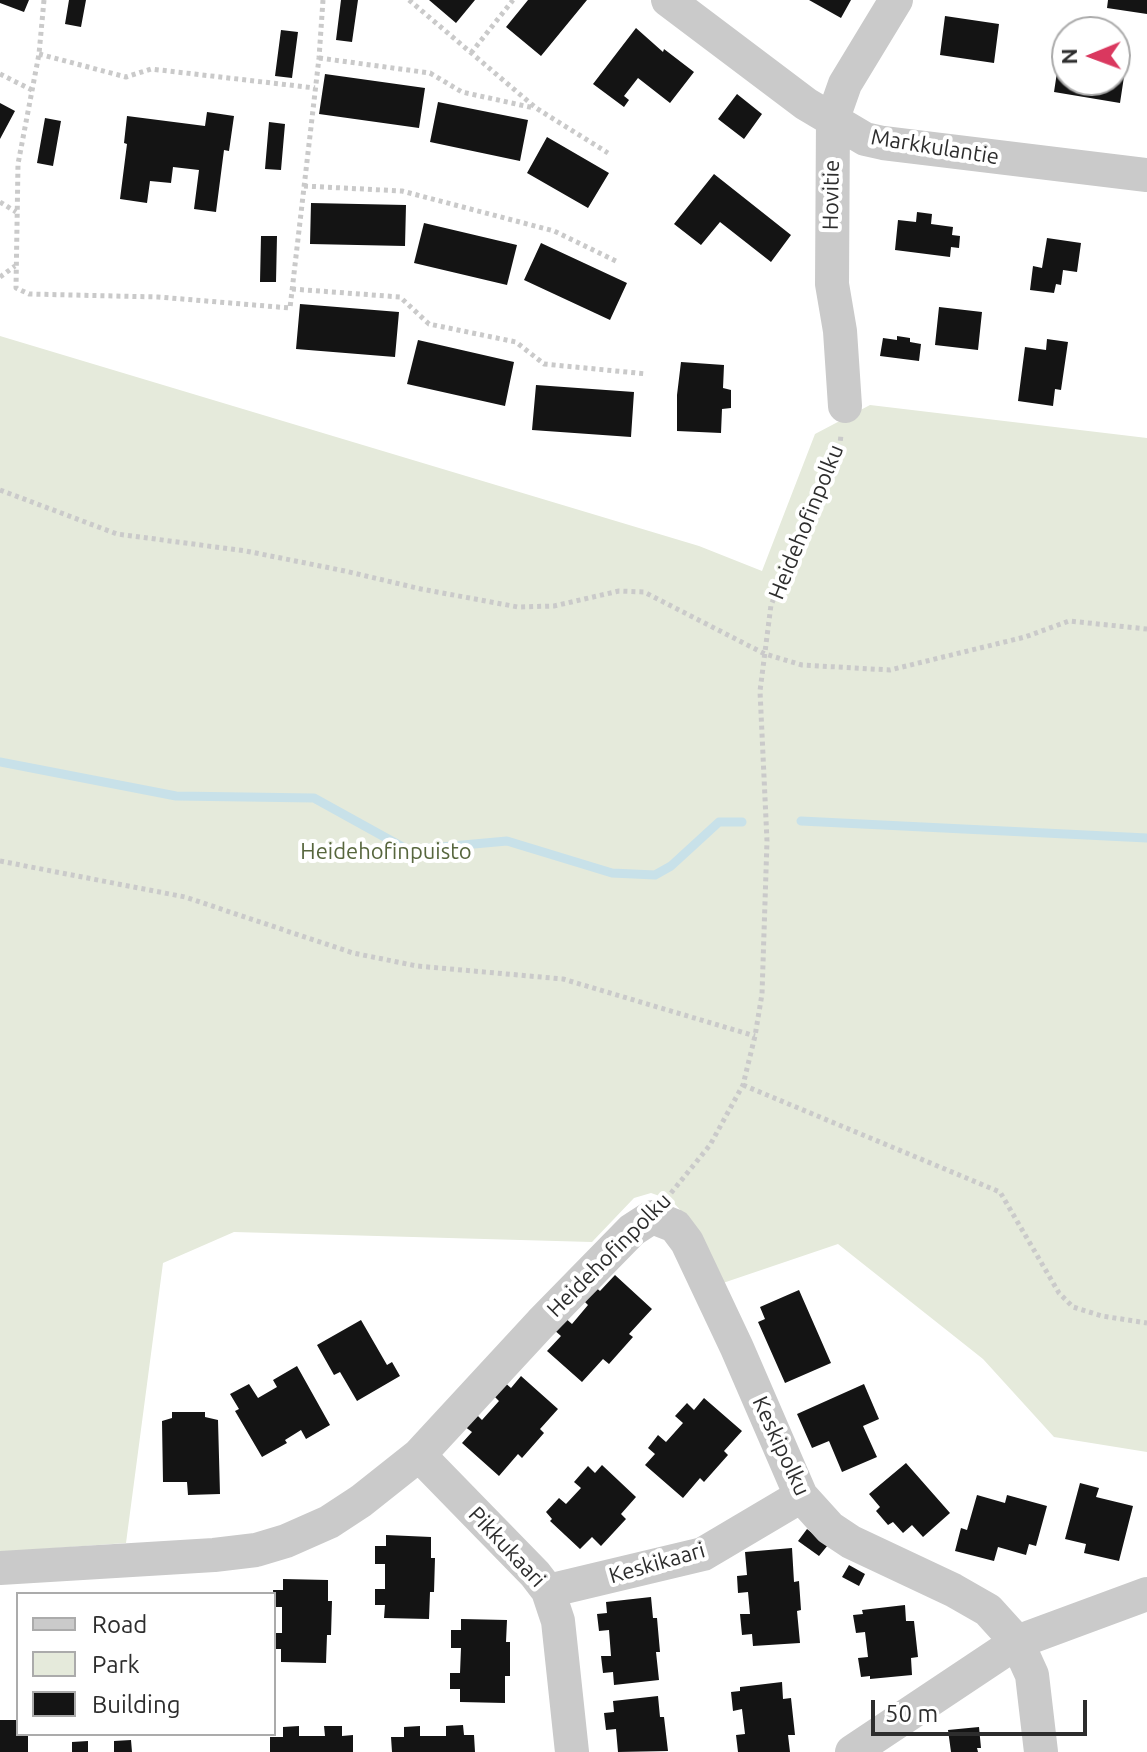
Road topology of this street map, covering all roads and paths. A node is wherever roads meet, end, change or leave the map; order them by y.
1 (44, 0) edge
2 (323, 0) edge
3 (409, 0) edge
4 (513, 0) edge
5 (668, 0) edge
6 (896, 0) edge
7 (471, 53) junction
8 (39, 54) junction
9 (319, 58) junction
10 (0, 74) edge
11 (315, 88) junction
12 (32, 90) junction
13 (536, 108) junction
14 (833, 118) junction
15 (608, 153) dead end
16 (1147, 175) edge
17 (304, 186) junction
18 (0, 202) edge
19 (17, 213) junction
20 (616, 261) dead end
21 (16, 266) junction
22 (0, 277) edge
23 (292, 289) junction
24 (647, 374) dead end
25 (845, 406) joint
26 (0, 490) edge
27 (1147, 629) edge
28 (765, 654) junction
29 (0, 861) edge
30 (755, 1036) junction
31 (743, 1085) junction
32 (652, 1217) junction
33 (1147, 1323) edge
34 (419, 1455) junction
35 (801, 1496) junction
36 (0, 1568) edge
37 (548, 1591) junction
38 (1147, 1594) edge
39 (1017, 1642) junction
40 (572, 1752) edge
41 (852, 1752) edge
42 (1041, 1752) edge

1 - 8 path
2 - 9 path
3 - 7 path
4 - 7 path
5 - 14 street, Markkulantie
6 - 14 street, Hovitie
7 - 13 path
8 - 11 path
8 - 12 path
9 - 11 path
9 - 13 path
10 - 12 path
11 - 17 path
12 - 19 path
13 - 15 path
14 - 16 street, Markkulantie
14 - 25 street, Hovitie
17 - 20 path
17 - 23 path
18 - 19 path
19 - 21 path
21 - 22 path
21 - 23 path
23 - 24 path
25 - 28 path, Heidehofinpolku
26 - 28 path
27 - 28 path
28 - 30 path, Heidehofinpolku
29 - 30 path
30 - 31 path, Heidehofinpolku
31 - 32 path, Heidehofinpolku
31 - 33 path
32 - 34 street, Heidehofinpolku
32 - 35 street, Keskipolku
34 - 36 street, Heidehofinpolku
34 - 37 street, Pikkukaari
35 - 37 street, Keskikaari
35 - 39 street, Keskipolku
37 - 40 street, Pikkukaari
38 - 39 street
39 - 41 street
39 - 42 street, Keskipolku

